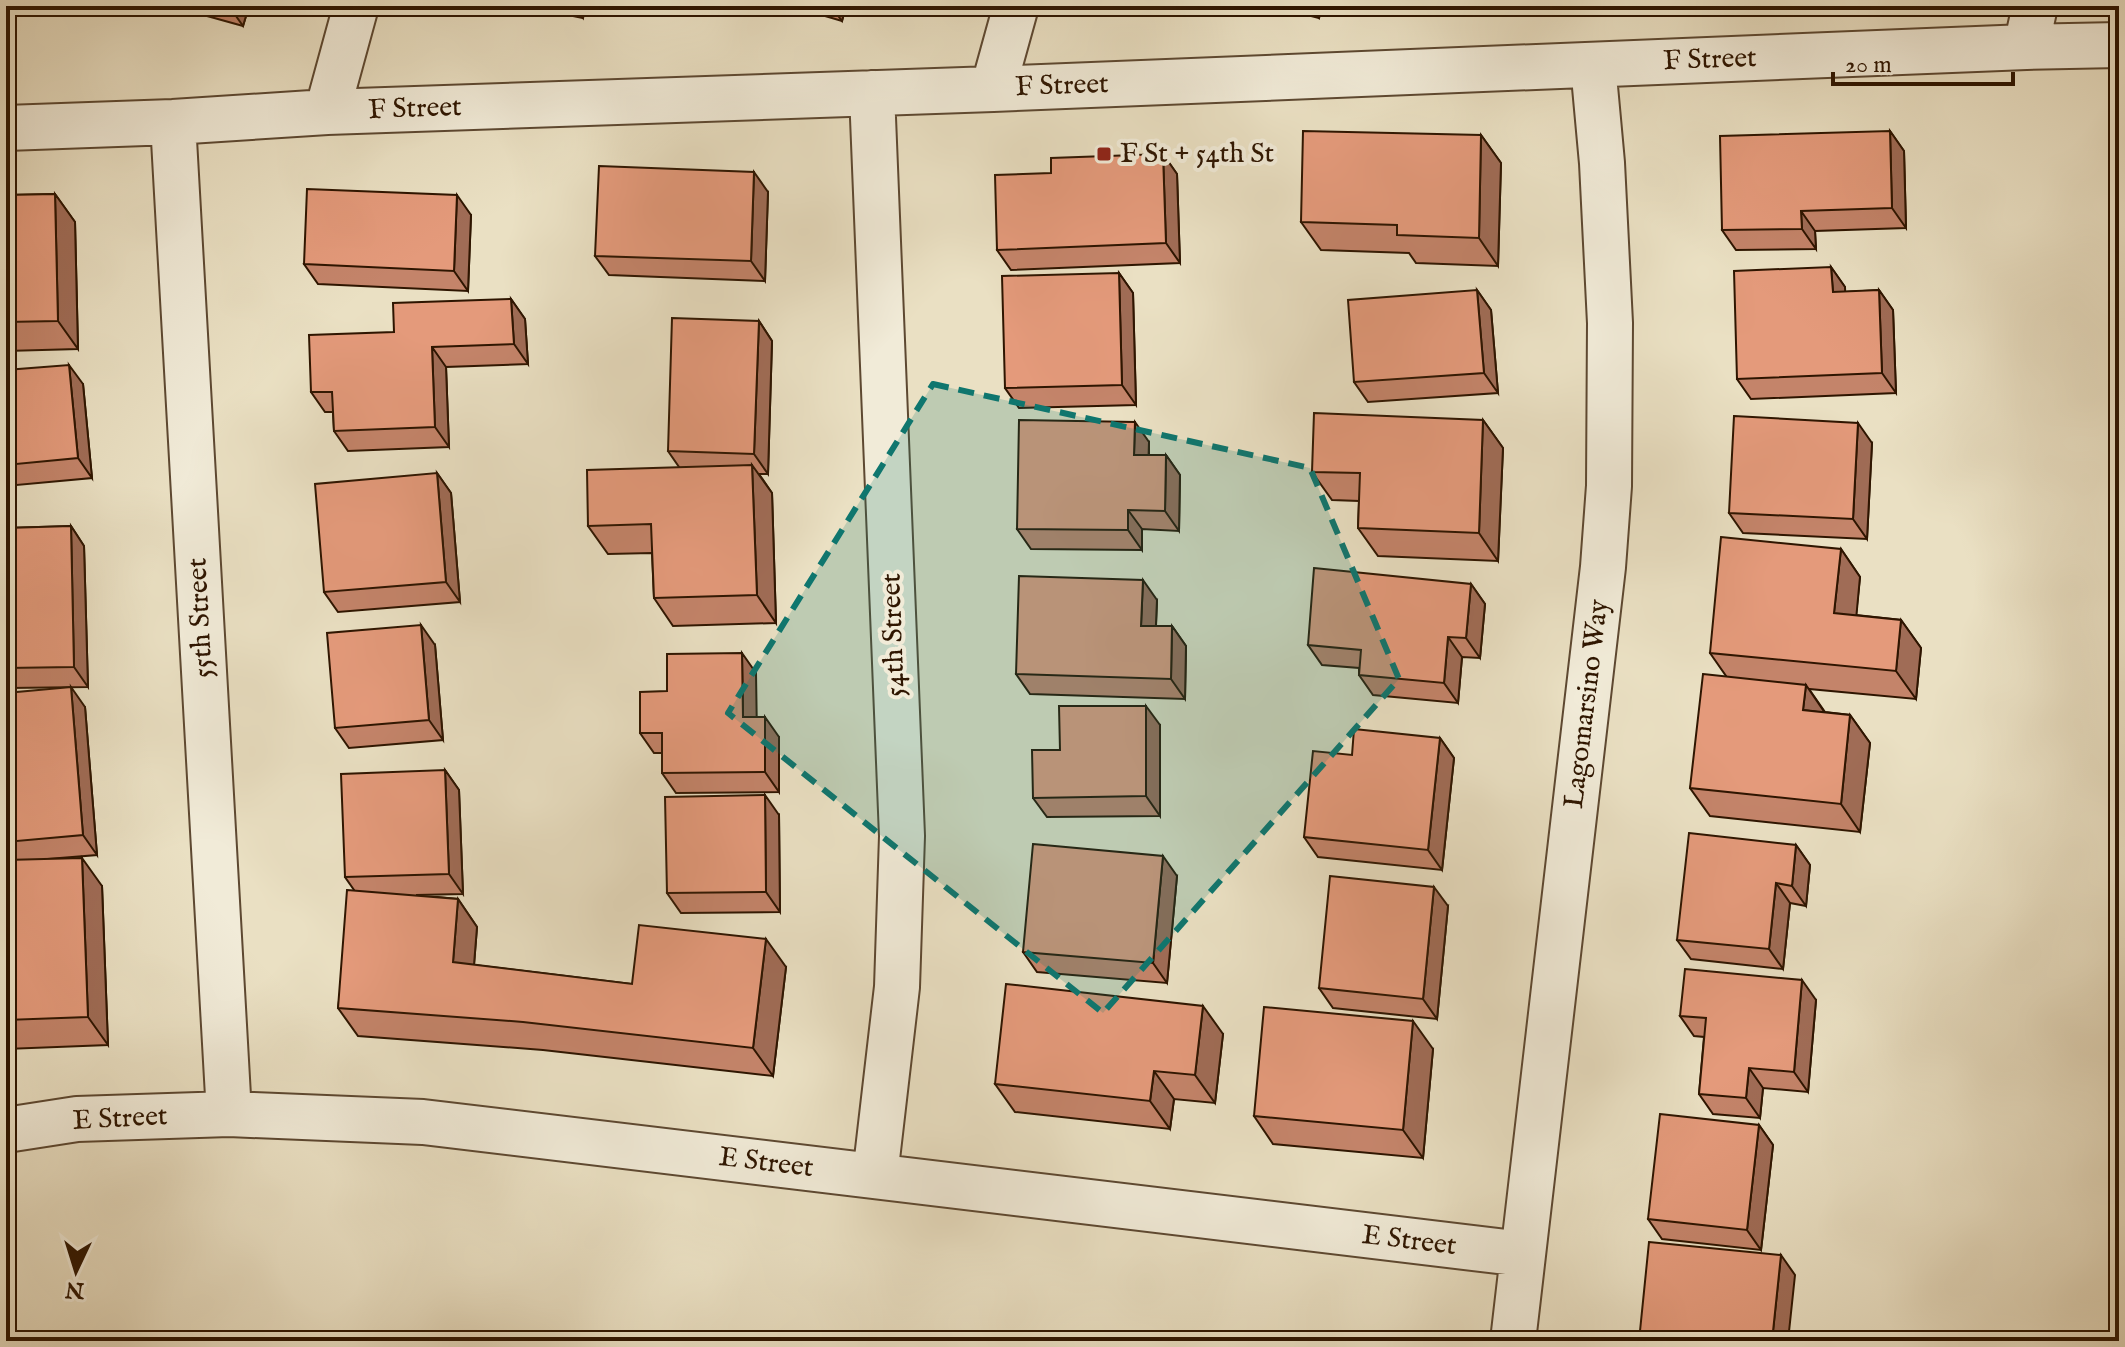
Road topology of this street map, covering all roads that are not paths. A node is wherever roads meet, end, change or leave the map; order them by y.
1 (356, 6) edge
2 (1016, 6) edge
3 (2030, 26) edge
4 (2119, 45) edge
5 (1593, 65) junction
6 (993, 89) junction
7 (872, 93) junction
8 (327, 112) junction
9 (173, 122) junction
10 (6, 128) edge
11 (229, 1114) junction
12 (6, 1130) edge
13 (875, 1176) junction
14 (1523, 1254) junction
15 (1513, 1341) edge

1 - 8 street
2 - 6 street
3 - 4 street, F Street
3 - 5 street, F Street
5 - 6 street, F Street
5 - 14 street, Lagomarsino Way
6 - 7 street, F Street
7 - 8 street, F Street
7 - 13 street, 54th Street
8 - 9 street, F Street
9 - 10 street, F Street
9 - 11 street, 55th Street
11 - 12 street, E Street
11 - 13 street, E Street
13 - 14 street, E Street
14 - 15 street, Lagomarsino Way

